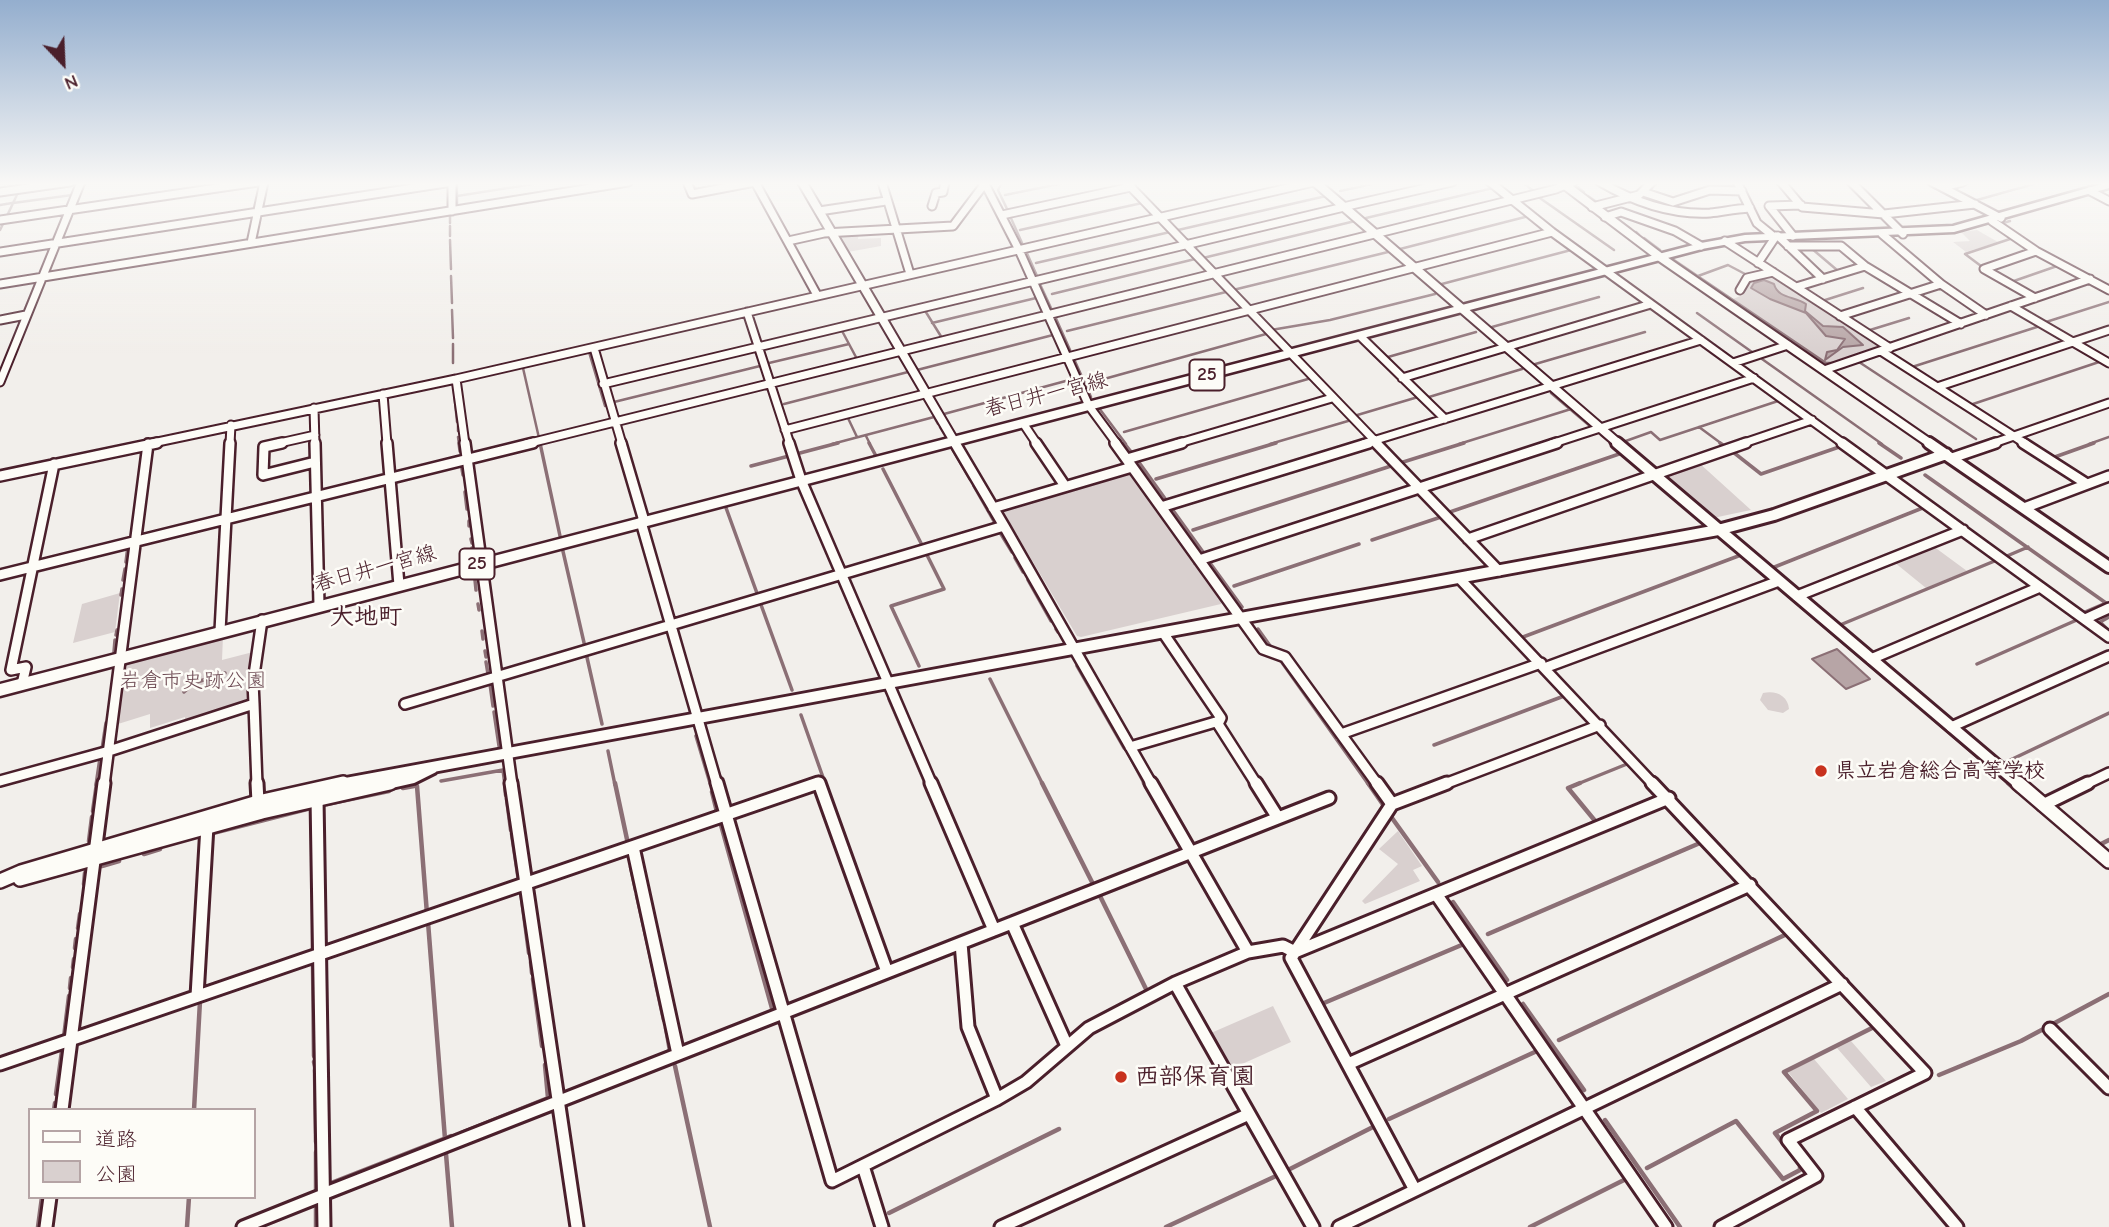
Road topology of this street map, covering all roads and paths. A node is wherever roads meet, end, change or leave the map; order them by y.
1 (57, 239) edge
2 (79, 239) edge
3 (252, 239) edge
4 (274, 239) edge
5 (799, 239) edge
6 (835, 239) edge
7 (899, 239) edge
8 (1014, 239) edge
9 (1068, 239) edge
10 (1179, 239) edge
11 (1209, 239) edge
12 (1349, 239) edge
13 (1381, 239) edge
14 (1523, 239) edge
15 (1562, 239) edge
16 (1636, 239) edge
17 (1689, 239) edge
18 (1743, 239) edge
19 (1774, 239) edge
20 (1786, 239) edge
21 (1814, 239) edge
22 (1888, 239) edge
23 (2021, 239) edge
24 (788, 241) joint
25 (1725, 241) junction
26 (1791, 241) junction
27 (55, 243) junction
28 (251, 243) junction
29 (1185, 245) junction
30 (1701, 246) junction
31 (1019, 250) junction
32 (2036, 251) junction
33 (0, 252) edge
34 (1660, 257) junction
35 (1758, 262) junction
36 (1865, 266) junction
37 (1412, 267) junction
38 (1606, 271) junction
39 (1773, 272) junction
40 (1212, 273) junction
41 (910, 274) junction
42 (40, 277) junction
43 (1823, 279) junction
44 (2090, 279) junction
45 (1033, 281) junction
46 (0, 284) edge
47 (1941, 284) junction
48 (861, 286) junction
49 (1796, 287) junction
50 (1741, 290) dead end
51 (2109, 290) edge
52 (1911, 294) junction
53 (817, 295) junction
54 (2035, 298) junction
55 (1651, 304) junction
56 (2011, 306) junction
57 (1247, 310) junction
58 (1461, 310) junction
59 (747, 312) junction
60 (1047, 313) junction
61 (26, 315) junction
62 (1986, 315) junction
63 (1840, 316) junction
64 (880, 317) junction
65 (0, 320) edge
66 (1961, 324) junction
67 (2109, 330) edge
68 (1360, 336) junction
69 (1701, 340) junction
70 (2072, 342) junction
71 (1788, 345) junction
72 (758, 347) junction
73 (1504, 347) junction
74 (594, 348) junction
75 (1886, 349) junction
76 (900, 351) junction
77 (1290, 354) junction
78 (1066, 356) junction
79 (1733, 363) junction
80 (2109, 363) edge
81 (1824, 370) junction
82 (1402, 378) junction
83 (1754, 378) junction
84 (457, 379) junction
85 (0, 382) edge
86 (770, 383) junction
87 (603, 384) junction
88 (1550, 386) junction
89 (1937, 387) junction
90 (925, 392) junction
91 (383, 394) junction
92 (1332, 398) junction
93 (2109, 403) edge
94 (1089, 406) junction
95 (314, 408) junction
96 (1445, 419) junction
97 (1812, 420) junction
98 (614, 422) junction
99 (1023, 423) junction
100 (231, 425) junction
101 (1600, 429) junction
102 (785, 430) junction
103 (315, 435) junction
104 (2013, 437) junction
105 (954, 441) junction
106 (1374, 441) junction
107 (148, 444) junction
108 (1949, 456) junction
109 (466, 459) junction
110 (315, 462) junction
111 (1129, 463) junction
112 (54, 464) junction
113 (1654, 475) junction
114 (1887, 475) junction
115 (0, 476) edge
116 (2109, 476) edge
117 (390, 478) junction
118 (801, 480) junction
119 (2087, 484) junction
120 (1065, 486) junction
121 (1419, 488) junction
122 (316, 496) junction
123 (1161, 507) junction
124 (993, 508) junction
125 (2024, 508) junction
126 (226, 519) junction
127 (642, 521) junction
128 (1004, 526) junction
129 (1718, 530) junction
130 (1963, 530) junction
131 (1468, 539) junction
132 (136, 541) junction
133 (1199, 560) junction
134 (480, 563) junction
135 (33, 567) junction
136 (2109, 567) edge
137 (1499, 571) junction
138 (0, 575) edge
139 (842, 575) junction
140 (1460, 579) junction
141 (1779, 581) junction
142 (399, 585) junction
143 (2040, 587) junction
144 (1797, 596) junction
145 (319, 605) junction
146 (2109, 608) edge
147 (2085, 619) junction
148 (261, 620) junction
149 (1242, 620) junction
150 (671, 625) junction
151 (220, 631) junction
152 (1164, 634) junction
153 (2109, 636) edge
154 (1074, 650) junction
155 (2109, 656) edge
156 (121, 657) junction
157 (1871, 659) junction
158 (1544, 665) junction
159 (496, 677) junction
160 (890, 683) junction
161 (22, 684) junction
162 (0, 690) edge
163 (254, 704) junction
164 (405, 704) dead end
165 (697, 719) junction
166 (1219, 720) junction
167 (1600, 724) junction
168 (1951, 727) junction
169 (1342, 734) junction
170 (1130, 747) junction
171 (109, 751) junction
172 (507, 754) junction
173 (446, 763) junction
174 (2109, 773) edge
175 (0, 781) edge
176 (317, 798) junction
177 (1329, 798) dead end
178 (1669, 798) junction
179 (258, 802) junction
180 (1392, 804) junction
181 (2043, 806) junction
182 (725, 816) junction
183 (1278, 818) junction
184 (207, 826) junction
185 (633, 847) junction
186 (1191, 853) junction
187 (95, 855) junction
188 (2109, 861) edge
189 (0, 882) edge
190 (526, 884) junction
191 (1750, 886) junction
192 (1436, 894) junction
193 (1012, 923) junction
194 (994, 930) junction
195 (961, 943) junction
196 (1248, 952) junction
197 (1295, 952) junction
198 (322, 954) junction
199 (887, 972) junction
200 (1175, 983) junction
201 (1842, 984) junction
202 (1505, 994) junction
203 (197, 996) junction
204 (782, 1013) junction
205 (2050, 1029) dead end
206 (71, 1039) junction
207 (1067, 1046) junction
208 (678, 1054) junction
209 (0, 1064) edge
210 (1348, 1064) junction
211 (2109, 1088) edge
212 (997, 1099) junction
213 (558, 1101) junction
214 (1854, 1107) junction
215 (62, 1108) edge
216 (1584, 1108) junction
217 (1249, 1114) junction
218 (863, 1166) junction
219 (1415, 1190) junction
220 (323, 1194) junction
221 (50, 1199) edge
222 (46, 1227) edge
223 (243, 1227) edge
224 (324, 1227) edge
225 (577, 1227) edge
226 (882, 1227) edge
227 (1001, 1227) edge
228 (1313, 1227) edge
229 (1339, 1227) edge
230 (1666, 1227) edge
231 (1721, 1227) edge
232 (1957, 1227) edge

1 - 27 street
2 - 27 street
3 - 28 street
4 - 28 street
5 - 24 street
6 - 48 street
7 - 41 street
8 - 31 street
9 - 31 street
10 - 29 street
11 - 29 street
12 - 40 street
13 - 37 street
14 - 37 street
15 - 38 street
16 - 34 street
17 - 30 street
18 - 25 main road, 春日井一宮線 / 25
19 - 35 street
20 - 26 main road, 春日井一宮線 / 25
21 - 26 main road, 春日井一宮線 / 25
22 - 47 street
23 - 32 street
24 - 53 street
25 - 30 main road, 春日井一宮線 / 25
25 - 35 street
26 - 36 street
26 - 43 street
27 - 33 street
27 - 42 street
28 - 42 street
29 - 40 street
29 - 45 street
30 - 34 main road, 春日井一宮線 / 25
31 - 41 street
31 - 45 street
32 - 44 street
32 - 54 street
34 - 38 main road, 春日井一宮線 / 25
34 - 71 street
35 - 39 street
36 - 43 street
36 - 52 street
37 - 57 street
37 - 58 street
38 - 55 street
38 - 58 main road, 春日井一宮線 / 25
39 - 49 street
39 - 50 street
40 - 57 street
40 - 60 street
41 - 48 street
42 - 46 street
42 - 61 street
43 - 49 street
44 - 51 street
44 - 54 street
45 - 60 street
45 - 64 street
47 - 52 street
47 - 62 street
48 - 53 street
48 - 64 street
49 - 63 street
52 - 63 street
52 - 66 street
53 - 59 street
54 - 56 street
55 - 69 street
55 - 73 street
56 - 62 street
56 - 70 street
57 - 77 street
57 - 78 street
58 - 68 main road, 春日井一宮線 / 25
58 - 73 street
59 - 72 street
59 - 74 street
60 - 76 street
60 - 78 street
61 - 65 street
61 - 85 street
62 - 66 street
63 - 75 street
64 - 72 street
64 - 76 street
66 - 75 street
67 - 70 street
68 - 77 main road, 春日井一宮線 / 25
68 - 82 street
69 - 79 street
69 - 88 street
70 - 80 street
70 - 89 street
71 - 79 street
71 - 81 street
72 - 86 street
72 - 87 street
73 - 82 street
73 - 88 street
74 - 84 street
74 - 87 street
75 - 81 street
75 - 89 street
76 - 86 street
76 - 90 street
77 - 92 street
77 - 94 main road, 春日井一宮線 / 25
78 - 90 street
78 - 94 street
79 - 83 street
81 - 108 street
82 - 96 street
83 - 97 street
83 - 101 street
84 - 91 street
84 - 109 street
86 - 98 street
86 - 102 street
87 - 98 street
88 - 96 street
88 - 101 street
89 - 104 street
90 - 102 street
90 - 105 street
91 - 95 street
91 - 117 street
92 - 106 street
92 - 111 street
93 - 104 street
94 - 99 main road, 春日井一宮線 / 25
94 - 111 street
95 - 100 street
95 - 103 street
96 - 106 street
97 - 113 street
97 - 114 street
98 - 109 street
98 - 127 street
99 - 105 main road, 春日井一宮線 / 25
99 - 120 street
100 - 107 street
100 - 126 street
101 - 113 street
101 - 121 street
102 - 118 street
103 - 110 street
103 - 110 street
104 - 108 street
104 - 119 street
105 - 118 main road, 春日井一宮線 / 25
105 - 124 street
106 - 121 street
106 - 123 street
107 - 112 street
107 - 132 street
108 - 114 street
108 - 125 street
109 - 117 street
109 - 134 street
110 - 122 street
111 - 120 street
111 - 123 street
112 - 115 street
112 - 135 street
113 - 129 street
113 - 131 street
114 - 129 street
114 - 130 street
116 - 119 street
117 - 122 street
117 - 142 street
118 - 127 main road, 春日井一宮線 / 25
118 - 139 street
119 - 125 street
120 - 124 street
121 - 131 street
121 - 133 street
122 - 126 street
122 - 145 street
123 - 133 street
124 - 128 street
125 - 136 street
126 - 132 street
126 - 151 street
127 - 134 main road, 春日井一宮線 / 25
127 - 150 street
128 - 139 street
128 - 154 street
129 - 137 street
129 - 141 street
130 - 143 street
130 - 144 street
131 - 137 street
132 - 135 street
132 - 156 street
133 - 149 street
134 - 142 main road, 春日井一宮線 / 25
134 - 159 street
135 - 138 street
135 - 161 street
137 - 140 street
139 - 150 street
139 - 160 street
140 - 149 street
140 - 158 street
141 - 144 street
141 - 158 street
142 - 145 main road, 春日井一宮線 / 25
143 - 147 street
143 - 157 street
144 - 157 street
145 - 148 main road, 春日井一宮線 / 25
146 - 147 street
147 - 153 street
148 - 151 main road, 春日井一宮線 / 25
148 - 163 street
149 - 152 street
149 - 169 street
150 - 159 street
150 - 165 street
151 - 156 main road, 春日井一宮線 / 25
152 - 154 street
152 - 166 street
154 - 160 street
154 - 170 street
155 - 168 street
156 - 161 main road, 春日井一宮線 / 25
156 - 171 street
157 - 168 street
158 - 167 street
158 - 169 street
159 - 164 street
159 - 172 street
160 - 165 street
160 - 194 street
161 - 162 main road, 春日井一宮線 / 25
163 - 171 street
163 - 179 street
165 - 172 street
165 - 182 street
166 - 170 street
166 - 183 street
167 - 178 street
167 - 180 street
168 - 181 street
169 - 180 street
170 - 186 street
171 - 175 street
171 - 187 street
172 - 173 street
172 - 190 street
173 - 176 street
173 - 179 street
174 - 181 street
176 - 184 street
176 - 198 street
177 - 183 street
178 - 191 street
178 - 192 street
179 - 187 street
180 - 197 street
181 - 188 street
182 - 185 street
182 - 199 street
182 - 204 street
183 - 186 street
184 - 187 street
184 - 203 street
185 - 190 street
185 - 208 street
186 - 193 street
186 - 196 street
187 - 189 street
187 - 206 street
190 - 198 street
190 - 213 street
191 - 201 street
191 - 202 street
192 - 197 street
192 - 202 street
193 - 194 street
193 - 207 street
194 - 195 street
195 - 199 street
195 - 212 street
196 - 197 street
196 - 200 street
197 - 210 street
198 - 203 street
198 - 220 street
199 - 204 street
200 - 207 street
200 - 217 street
201 - 214 street
201 - 216 street
202 - 210 street
202 - 216 street
203 - 206 street
204 - 208 street
204 - 218 street
205 - 211 street
206 - 209 street
206 - 215 street
207 - 212 street
208 - 213 street
210 - 219 street
212 - 218 street
213 - 220 street
213 - 225 street
214 - 231 street
214 - 232 street
216 - 219 street
216 - 230 street
217 - 227 street
217 - 228 street
218 - 226 street
219 - 229 street
220 - 223 street
220 - 224 street
221 - 222 street

